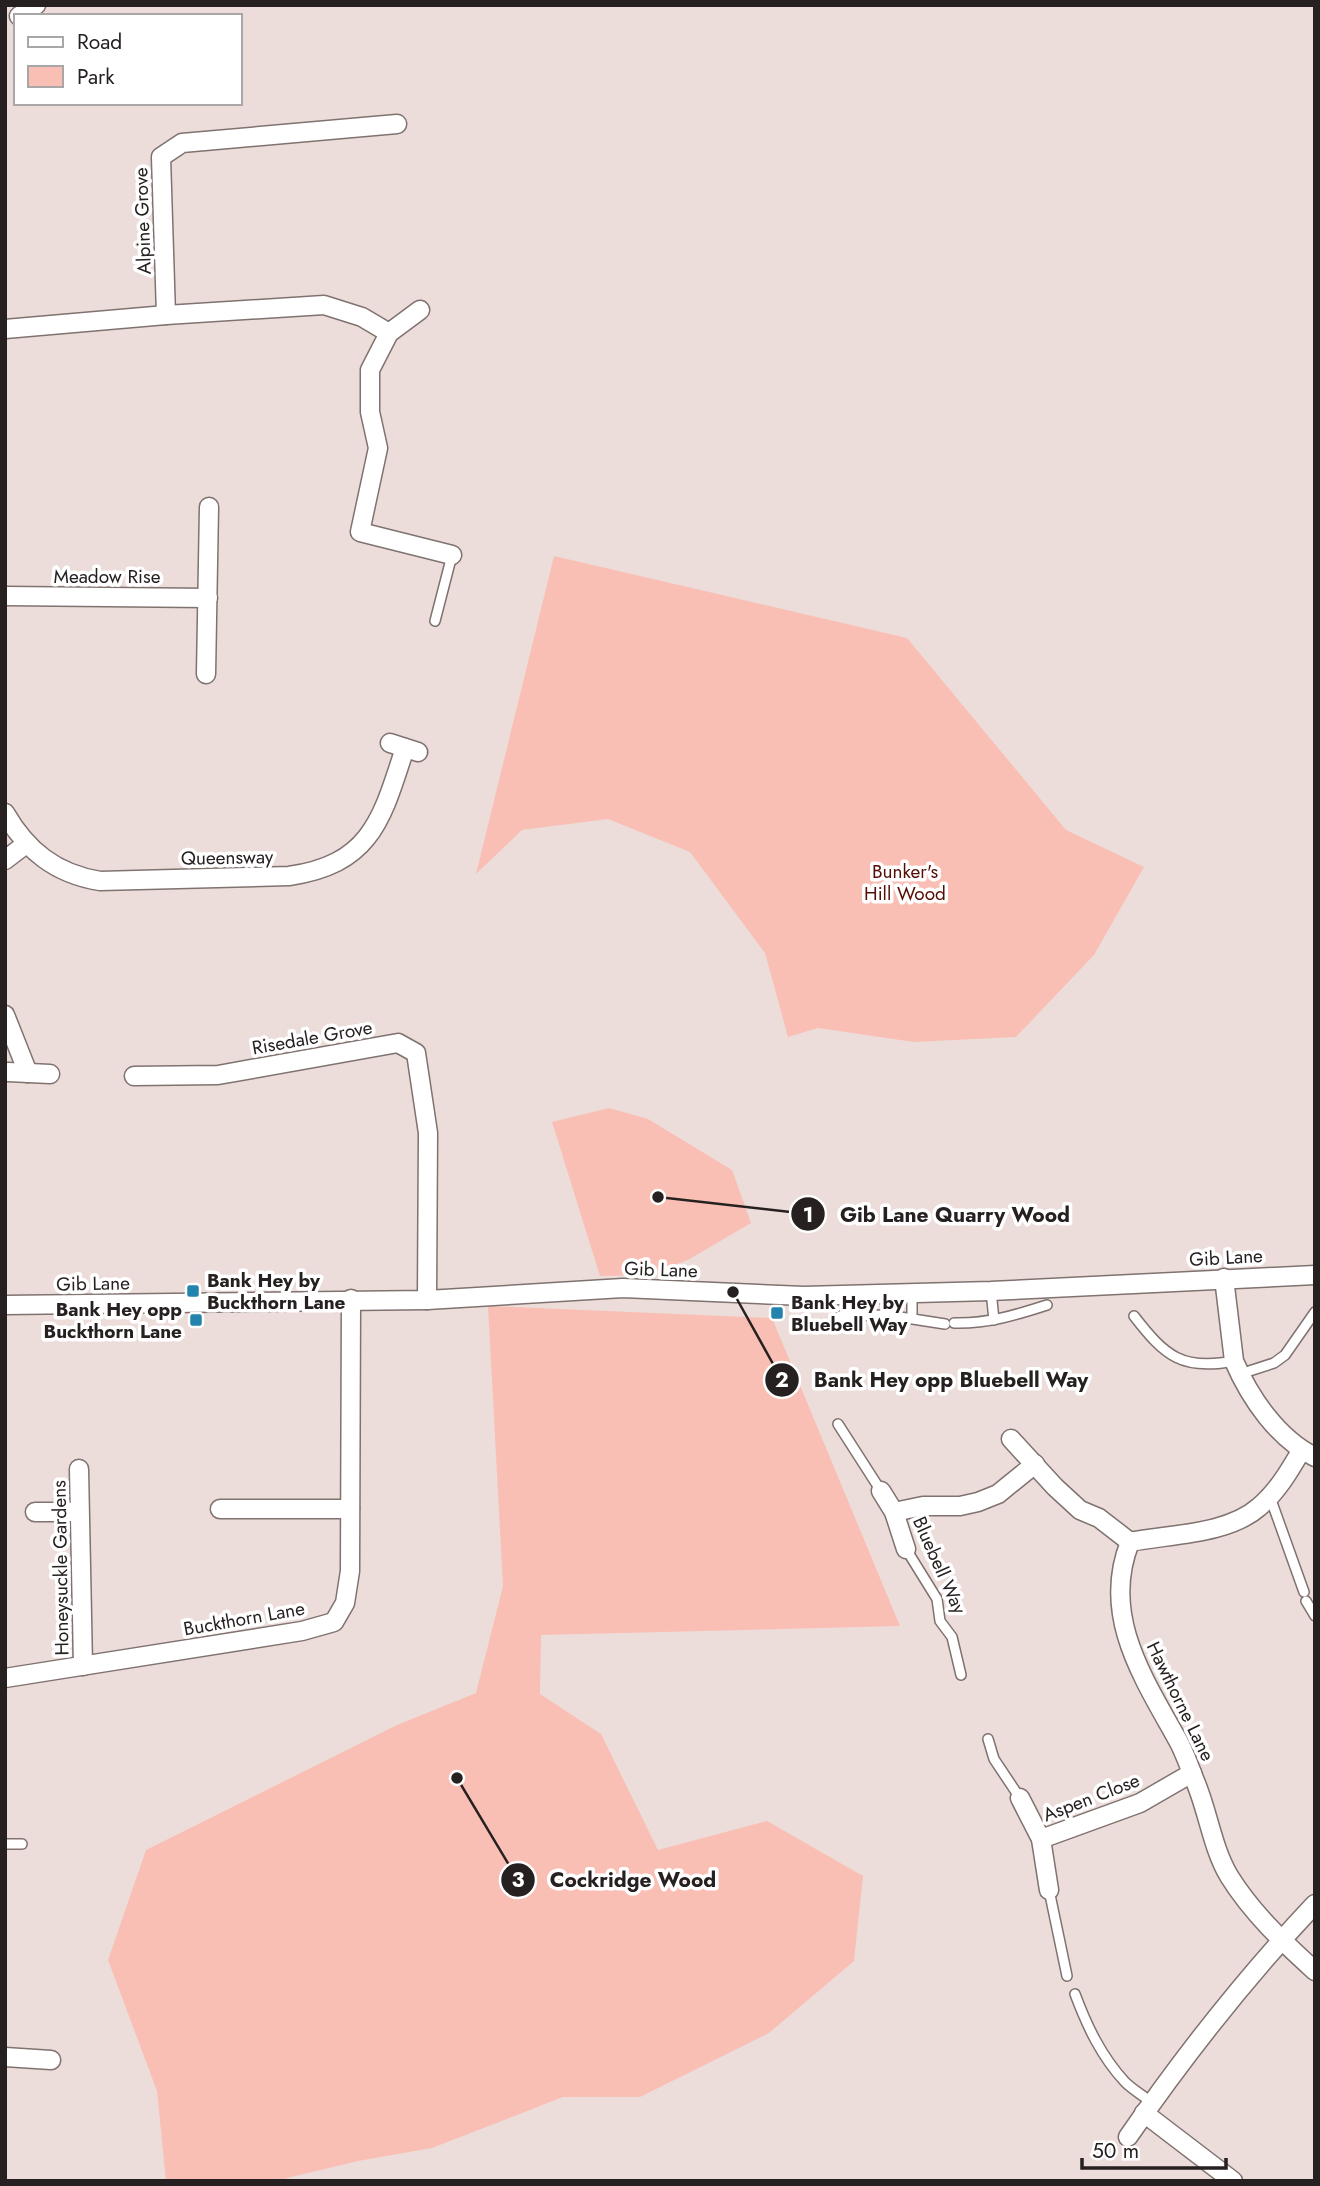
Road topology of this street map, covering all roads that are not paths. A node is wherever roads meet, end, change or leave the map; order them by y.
1 (397, 124) dead end
2 (420, 310) dead end
3 (166, 315) junction
4 (5, 329) edge
5 (389, 333) junction
6 (209, 507) dead end
7 (452, 555) joint
8 (5, 596) edge
9 (208, 598) junction
10 (435, 621) dead end
11 (206, 674) dead end
12 (404, 747) dead end
13 (5, 813) edge
14 (26, 844) junction
15 (5, 860) edge
16 (5, 1015) edge
17 (8, 1072) dead end
18 (28, 1073) junction
19 (50, 1074) dead end
20 (134, 1076) dead end
21 (1315, 1275) edge
22 (1224, 1278) junction
23 (990, 1291) junction
24 (912, 1293) junction
25 (351, 1299) junction
26 (427, 1300) junction
27 (5, 1305) edge
28 (1047, 1305) dead end
29 (1315, 1312) edge
30 (840, 1315) dead end
31 (1134, 1316) dead end
32 (912, 1318) junction
33 (995, 1320) junction
34 (1237, 1368) junction
35 (838, 1424) dead end
36 (1011, 1438) dead end
37 (1308, 1454) edge
38 (1035, 1464) junction
39 (79, 1469) dead end
40 (881, 1491) joint
41 (1270, 1497) junction
42 (220, 1509) dead end
43 (350, 1509) junction
44 (35, 1512) dead end
45 (79, 1512) junction
46 (894, 1512) junction
47 (1130, 1542) junction
48 (906, 1549) joint
49 (1315, 1616) edge
50 (83, 1666) junction
51 (961, 1675) dead end
52 (5, 1678) edge
53 (988, 1739) dead end
54 (1192, 1773) junction
55 (1020, 1798) joint
56 (1041, 1839) junction
57 (5, 1844) edge
58 (22, 1844) dead end
59 (1049, 1890) joint
60 (1315, 1904) edge
61 (1282, 1939) junction
62 (1315, 1971) edge
63 (1067, 1976) dead end
64 (1075, 1994) dead end
65 (5, 2057) edge
66 (51, 2060) dead end
67 (1148, 2108) junction
68 (1128, 2137) dead end
69 (1233, 2181) edge

1 - 3 street, Alpine Grove
2 - 5 street
3 - 4 street
3 - 5 street
5 - 7 street
6 - 9 street
7 - 10 lane
8 - 9 street, Meadow Rise
9 - 11 street
12 - 14 street, Queensway
13 - 14 street, Queensway
14 - 15 street
16 - 18 street
17 - 18 street
18 - 19 street
20 - 26 street, Risedale Grove
21 - 22 street, Gib Lane
22 - 23 street, Gib Lane
22 - 34 street
23 - 24 street, Gib Lane
23 - 33 lane
24 - 26 street, Gib Lane
24 - 32 lane
25 - 26 street, Gib Lane
25 - 27 street, Gib Lane
25 - 43 street, Buckthorn Lane
28 - 33 lane
29 - 34 lane
30 - 32 lane
31 - 34 lane
32 - 33 lane
34 - 37 street
35 - 40 lane
36 - 38 street
37 - 41 street
38 - 46 street, Bluebell Way
38 - 47 street
39 - 45 street, Honeysuckle Gardens
40 - 46 street, Bluebell Way
41 - 47 street
41 - 49 lane
42 - 43 street
43 - 50 street, Buckthorn Lane
44 - 45 street
45 - 50 street, Honeysuckle Gardens
46 - 48 street, Bluebell Way
47 - 54 street, Hawthorne Lane
48 - 51 lane, Bluebell Way
50 - 52 street, Buckthorn Lane
53 - 55 lane, Aspen Close
54 - 56 street, Aspen Close
54 - 61 street, Hawthorne Lane
55 - 56 street, Aspen Close
56 - 59 street, Aspen Close
57 - 58 lane
59 - 63 lane, Aspen Close
60 - 61 street
61 - 62 street, Hawthorne Lane
61 - 67 street
64 - 67 lane
65 - 66 street
67 - 68 street
67 - 69 street

